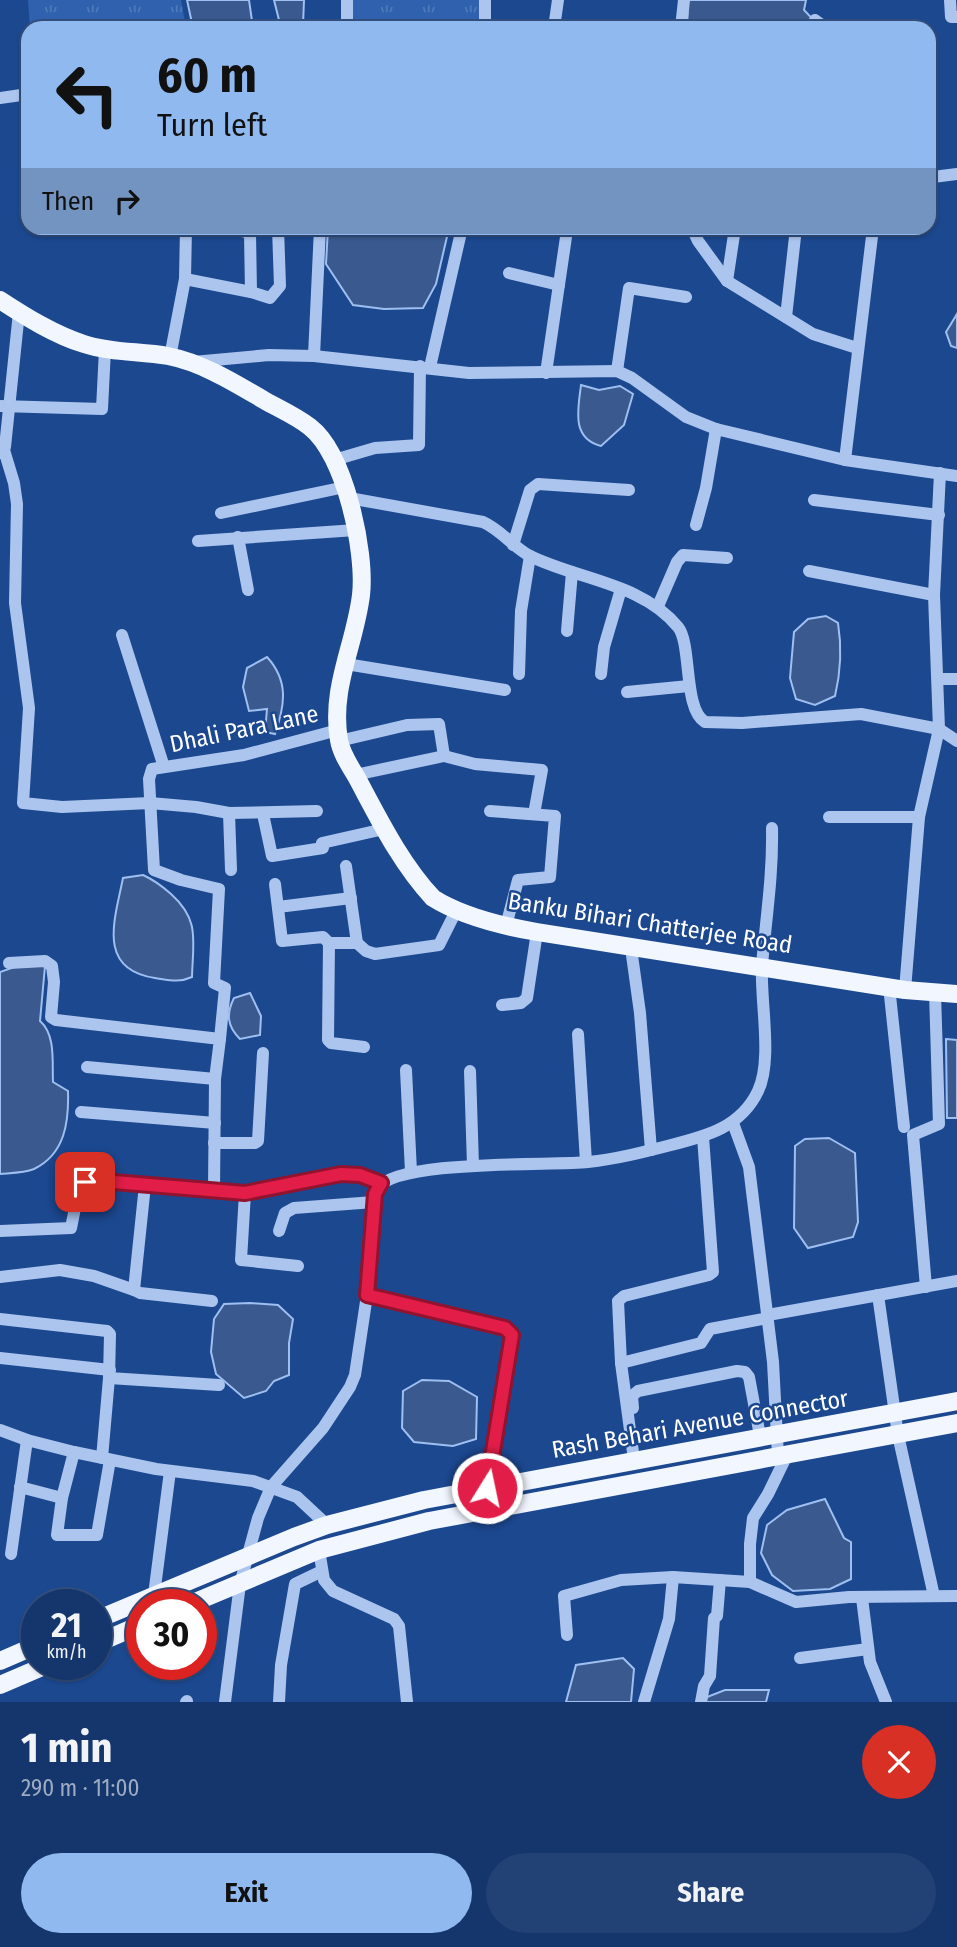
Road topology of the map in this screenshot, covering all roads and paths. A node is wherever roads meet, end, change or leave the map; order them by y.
1 (347, 0) edge
2 (485, 0) edge
3 (558, 0) edge
4 (684, 0) edge
5 (950, 0) edge
6 (957, 17) edge
7 (347, 21) edge
8 (485, 21) edge
9 (555, 21) edge
10 (682, 21) edge
11 (21, 95) edge
12 (0, 98) edge
13 (957, 174) edge
14 (936, 177) edge
15 (186, 235) edge
16 (250, 235) edge
17 (278, 235) edge
18 (320, 235) edge
19 (460, 235) edge
20 (695, 235) edge
21 (734, 235) edge
22 (795, 235) edge
23 (872, 235) edge
24 (566, 237) dead end
25 (509, 273) dead end
26 (185, 279) junction
27 (727, 281) junction
28 (559, 285) junction
29 (251, 292) junction
30 (686, 297) dead end
31 (0, 300) edge
32 (19, 312) junction
33 (786, 317) junction
34 (857, 348) junction
35 (106, 349) junction
36 (314, 356) junction
37 (178, 359) junction
38 (425, 367) junction
39 (617, 371) junction
40 (546, 373) junction
41 (4, 406) edge
42 (716, 429) junction
43 (2, 452) edge
44 (334, 460) junction
45 (845, 460) junction
46 (940, 473) junction
47 (957, 476) edge
48 (629, 490) dead end
49 (347, 492) junction
50 (814, 500) dead end
51 (221, 513) dead end
52 (939, 515) junction
53 (696, 525) dead end
54 (356, 530) junction
55 (238, 537) junction
56 (198, 541) dead end
57 (513, 545) junction
58 (530, 556) junction
59 (727, 558) dead end
60 (809, 571) dead end
61 (572, 572) junction
62 (621, 589) junction
63 (248, 590) dead end
64 (934, 595) junction
65 (658, 606) junction
66 (567, 631) dead end
67 (122, 635) dead end
68 (346, 664) junction
69 (519, 674) dead end
70 (601, 674) dead end
71 (938, 678) junction
72 (957, 679) edge
73 (689, 686) junction
74 (505, 690) dead end
75 (627, 692) dead end
76 (939, 729) junction
77 (338, 736) junction
78 (957, 741) edge
79 (444, 755) junction
80 (164, 767) junction
81 (355, 775) junction
82 (150, 803) junction
83 (317, 811) dead end
84 (490, 811) dead end
85 (229, 813) junction
86 (263, 814) junction
87 (534, 814) junction
88 (829, 817) dead end
89 (919, 817) junction
90 (772, 828) dead end
91 (384, 829) junction
92 (346, 866) dead end
93 (231, 870) dead end
94 (275, 884) dead end
95 (351, 898) junction
96 (278, 907) junction
97 (457, 909) junction
98 (506, 926) junction
99 (537, 932) junction
100 (329, 943) junction
101 (357, 943) junction
102 (631, 948) junction
103 (9, 963) dead end
104 (762, 967) junction
105 (897, 988) junction
106 (935, 992) junction
107 (957, 994) edge
108 (502, 1005) dead end
109 (578, 1034) dead end
110 (220, 1039) junction
111 (364, 1046) dead end
112 (263, 1053) dead end
113 (87, 1067) dead end
114 (406, 1070) dead end
115 (470, 1071) dead end
116 (215, 1079) junction
117 (81, 1112) dead end
118 (215, 1123) junction
119 (733, 1123) junction
120 (904, 1127) dead end
121 (703, 1137) junction
122 (214, 1143) junction
123 (651, 1150) junction
124 (586, 1162) junction
125 (473, 1166) junction
126 (411, 1172) junction
127 (381, 1183) junction
128 (145, 1185) junction
129 (214, 1191) junction
130 (245, 1193) junction
131 (374, 1202) junction
132 (0, 1231) edge
133 (279, 1231) dead end
134 (298, 1266) dead end
135 (0, 1278) edge
136 (957, 1281) edge
137 (926, 1287) junction
138 (134, 1290) junction
139 (367, 1295) junction
140 (878, 1295) junction
141 (212, 1301) dead end
142 (768, 1316) junction
143 (0, 1319) edge
144 (0, 1359) edge
145 (621, 1363) junction
146 (110, 1374) junction
147 (219, 1385) dead end
148 (957, 1401) edge
149 (894, 1414) junction
150 (957, 1423) edge
151 (0, 1430) edge
152 (768, 1435) junction
153 (898, 1435) junction
154 (27, 1440) junction
155 (74, 1452) junction
156 (782, 1456) junction
157 (106, 1459) junction
158 (639, 1459) junction
159 (170, 1471) junction
160 (20, 1487) junction
161 (271, 1487) junction
162 (487, 1488) junction
163 (62, 1498) junction
164 (327, 1525) junction
165 (319, 1550) junction
166 (11, 1555) dead end
167 (246, 1557) junction
168 (322, 1571) junction
169 (673, 1577) junction
170 (720, 1580) junction
171 (750, 1582) junction
172 (240, 1584) junction
173 (155, 1589) edge
174 (169, 1589) edge
175 (217, 1593) edge
176 (934, 1596) junction
177 (957, 1596) edge
178 (862, 1598) junction
179 (567, 1636) dead end
180 (868, 1649) junction
181 (21, 1652) edge
182 (800, 1658) dead end
183 (0, 1661) edge
184 (21, 1676) edge
185 (0, 1685) edge
186 (225, 1702) edge
187 (279, 1702) edge
188 (407, 1702) edge
189 (644, 1702) edge
190 (701, 1702) edge
191 (886, 1702) edge

1 - 7 street
2 - 8 street
3 - 9 street
4 - 10 street
5 - 6 street
11 - 12 street
13 - 14 street
15 - 26 street
16 - 29 street
17 - 29 street
18 - 36 street
19 - 38 street
20 - 27 street
21 - 27 street
22 - 33 street
23 - 34 street
24 - 28 street
25 - 28 street
26 - 29 street
26 - 37 street
27 - 33 street
28 - 40 street
30 - 39 street
31 - 32 main road, Banku Bihari Chatterjee Road
32 - 35 main road, Banku Bihari Chatterjee Road
32 - 41 street
33 - 34 street
34 - 45 street
35 - 37 main road, Banku Bihari Chatterjee Road
35 - 41 street
36 - 37 street
36 - 38 street
37 - 44 main road, Banku Bihari Chatterjee Road
38 - 40 street
38 - 44 street
39 - 40 street
39 - 42 street
41 - 43 street
42 - 45 street
42 - 53 street
43 - 82 street
44 - 49 main road, Banku Bihari Chatterjee Road
45 - 46 street
46 - 47 street
46 - 52 street
48 - 57 street
49 - 51 street
49 - 54 main road, Banku Bihari Chatterjee Road
49 - 57 street
50 - 52 street
52 - 64 street
54 - 55 street
54 - 68 main road, Banku Bihari Chatterjee Road
55 - 56 street
55 - 63 street
57 - 58 street
58 - 61 street
58 - 69 street
59 - 65 street
60 - 64 street
61 - 62 street
61 - 66 street
62 - 65 street
62 - 70 street
64 - 71 street
65 - 73 street
67 - 80 street
68 - 74 street
68 - 77 main road, Banku Bihari Chatterjee Road
71 - 72 street
71 - 76 street
73 - 75 street
73 - 76 street
76 - 78 street
76 - 89 street
77 - 79 street, Dhali Para Lane
77 - 80 street, Dhali Para Lane
77 - 81 main road, Banku Bihari Chatterjee Road
79 - 81 street
79 - 87 street
80 - 82 street, Dhali Para Lane
81 - 91 main road, Banku Bihari Chatterjee Road
82 - 85 street
82 - 110 street
83 - 86 street
84 - 87 street
85 - 86 street
85 - 93 street
86 - 91 street
87 - 98 street
88 - 89 street
89 - 105 street
90 - 104 street
91 - 97 main road, Banku Bihari Chatterjee Road
92 - 95 street
94 - 96 street
95 - 96 street
95 - 101 street
96 - 100 street
97 - 98 main road, Banku Bihari Chatterjee Road
97 - 101 street
98 - 99 main road, Banku Bihari Chatterjee Road
99 - 102 main road, Banku Bihari Chatterjee Road
99 - 108 street
100 - 101 street
100 - 111 street
102 - 104 main road, Banku Bihari Chatterjee Road
102 - 123 street
103 - 110 street
104 - 105 main road, Banku Bihari Chatterjee Road
104 - 119 street
105 - 106 main road, Banku Bihari Chatterjee Road
105 - 120 street
106 - 107 main road, Banku Bihari Chatterjee Road
106 - 137 street
109 - 124 street
110 - 116 street
112 - 122 street
113 - 116 street
114 - 126 street
115 - 125 street
116 - 118 street
117 - 118 street
118 - 122 street
119 - 121 street
119 - 142 street
121 - 123 street
121 - 145 street
122 - 129 street
123 - 124 street
124 - 125 street
125 - 126 street
126 - 127 street
127 - 130 street
127 - 131 street
128 - 129 street
128 - 132 street
128 - 138 street
129 - 130 street
130 - 134 street
131 - 133 street
131 - 139 street
135 - 138 street
136 - 137 street
137 - 140 street
138 - 141 street
139 - 161 street
139 - 162 street
140 - 142 street
140 - 149 street
142 - 145 street
142 - 152 street
143 - 146 street
144 - 146 street
145 - 158 street
146 - 147 street
146 - 157 street
148 - 149 main road, Rash Behari Avenue Connector
149 - 152 main road, Rash Behari Avenue Connector
149 - 153 street
150 - 153 main road, Rash Behari Avenue Connector
151 - 154 street
152 - 156 street
152 - 158 main road, Rash Behari Avenue Connector
152 - 158 street
153 - 156 main road, Rash Behari Avenue Connector
153 - 176 street
154 - 155 street
154 - 160 street
155 - 157 street
155 - 163 street
156 - 165 main road, Rash Behari Avenue Connector
156 - 171 street
157 - 159 street
157 - 163 street
158 - 162 main road, Rash Behari Avenue Connector
159 - 161 street
159 - 173 street
160 - 163 street
160 - 166 street
161 - 164 street
161 - 167 street
162 - 164 main road, Rash Behari Avenue Connector
164 - 167 main road, Rash Behari Avenue Connector
165 - 168 street
165 - 172 main road, Rash Behari Avenue Connector
167 - 172 street
167 - 174 main road, Rash Behari Avenue Connector
168 - 187 street
168 - 188 street
169 - 170 street
169 - 179 street
169 - 189 street
170 - 171 street
170 - 190 street
171 - 178 street
172 - 175 main road, Rash Behari Avenue Connector
172 - 186 street
176 - 177 street
176 - 178 street
178 - 180 street
180 - 182 street
180 - 191 street
181 - 183 main road
184 - 185 main road

